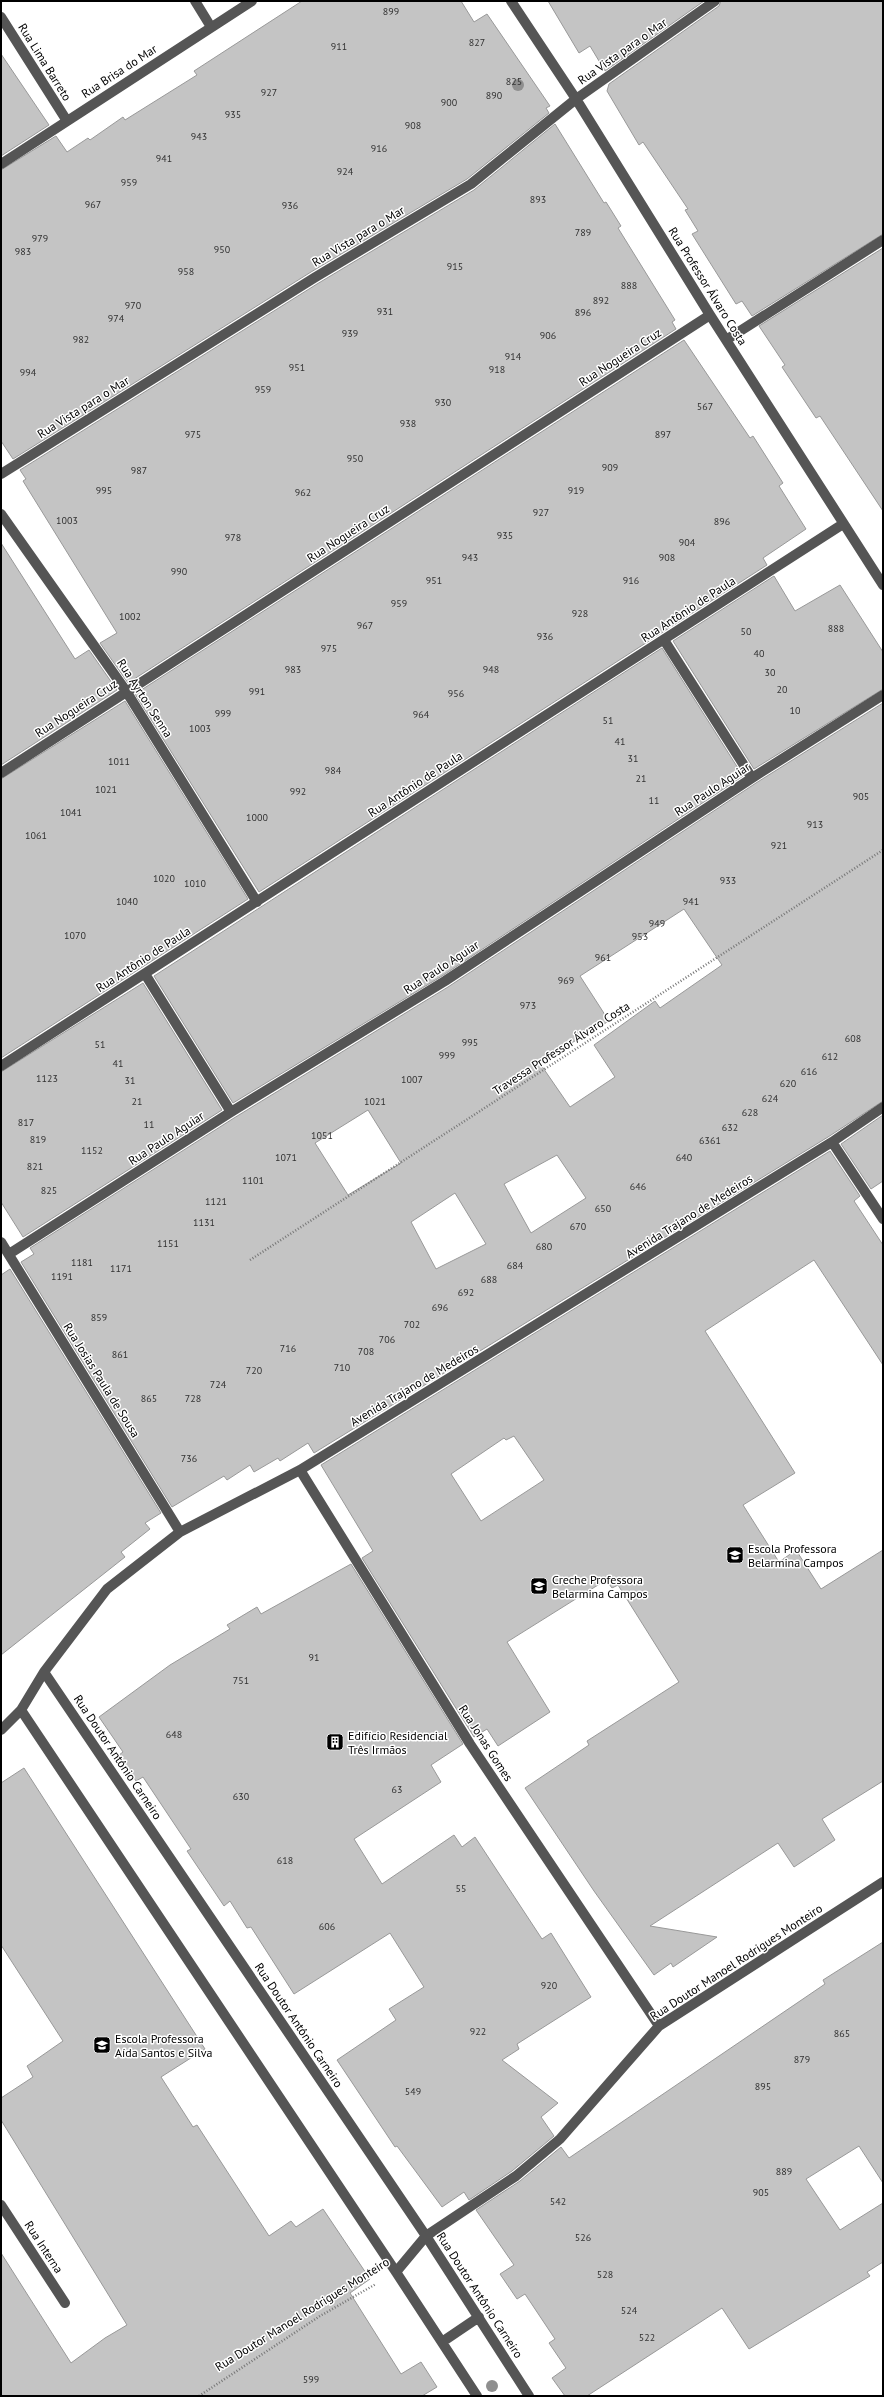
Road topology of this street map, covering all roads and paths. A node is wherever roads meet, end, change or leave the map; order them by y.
1 (195, 1) edge
2 (252, 1) edge
3 (511, 1) edge
4 (715, 1) edge
5 (1, 18) edge
6 (211, 27) junction
7 (576, 99) junction
8 (67, 121) junction
9 (1, 164) edge
10 (883, 240) edge
11 (710, 315) junction
12 (726, 340) junction
13 (1, 474) edge
14 (1, 514) edge
15 (843, 524) junction
16 (883, 585) edge
17 (664, 640) junction
18 (126, 690) junction
19 (883, 695) edge
20 (1, 773) edge
21 (752, 778) junction
22 (883, 850) edge
23 (257, 902) junction
24 (145, 974) junction
25 (1, 1066) edge
26 (883, 1107) edge
27 (231, 1112) junction
28 (832, 1142) junction
29 (883, 1219) edge
30 (1, 1242) edge
31 (9, 1254) junction
32 (250, 1260) dead end
33 (300, 1470) junction
34 (180, 1532) junction
35 (44, 1672) junction
36 (21, 1710) junction
37 (1, 1730) edge
38 (883, 1882) edge
39 (660, 2026) junction
40 (1, 2205) edge
41 (426, 2236) junction
42 (396, 2272) junction
43 (64, 2303) dead end
44 (479, 2317) junction
45 (442, 2342) junction
46 (200, 2396) edge
47 (477, 2396) edge
48 (529, 2396) edge

1 - 6 street
2 - 6 street, Rua Brisa do Mar
3 - 7 street, Rua Professor Álvaro Costa
4 - 7 street, Rua Vista para o Mar
5 - 8 street, Rua Lima Barreto
6 - 8 street, Rua Brisa do Mar
7 - 11 street, Rua Professor Álvaro Costa
7 - 13 street, Rua Vista para o Mar
8 - 9 street, Rua Brisa do Mar
10 - 12 street
11 - 12 street, Rua Professor Álvaro Costa
11 - 18 street, Rua Nogueira Cruz
12 - 15 street, Rua Professor Álvaro Costa
14 - 18 street, Rua Ayrton Senna
15 - 16 street, Rua Professor Álvaro Costa
15 - 17 street, Rua Antônio de Paula
17 - 21 street
17 - 23 street, Rua Antônio de Paula
18 - 20 street, Rua Nogueira Cruz
18 - 23 street, Rua Ayrton Senna
19 - 21 street, Rua Paulo Aguiar
21 - 27 street, Rua Paulo Aguiar
22 - 32 path, Travessa Professor Álvaro Costa
23 - 24 street, Rua Antônio de Paula
24 - 25 street, Rua Antônio de Paula
24 - 27 street
26 - 28 street, Avenida Trajano de Medeiros
27 - 31 street, Rua Paulo Aguiar
28 - 29 street
28 - 33 street, Avenida Trajano de Medeiros
30 - 31 street, Rua Josias Paula de Sousa
31 - 34 street, Rua Josias Paula de Sousa
33 - 34 street, Avenida Trajano de Medeiros
33 - 39 street, Rua Jonas Gomes
34 - 35 street, Avenida Trajano de Medeiros
35 - 36 street, Avenida Trajano de Medeiros
35 - 41 street, Rua Doutor Antônio Carneiro
36 - 37 street, Avenida Trajano de Medeiros
36 - 42 street
38 - 39 street, Rua Doutor Manoel Rodrigues Monteiro
39 - 41 street, Rua Doutor Manoel Rodrigues Monteiro
40 - 43 street, Rua Interna
41 - 42 street, Rua Doutor Manoel Rodrigues Monteiro
41 - 44 street, Rua Doutor Antônio Carneiro
42 - 45 street
42 - 46 path, Rua Doutor Manoel Rodrigues Monteiro
44 - 45 street
44 - 48 street, Rua Doutor Antônio Carneiro
45 - 47 street

